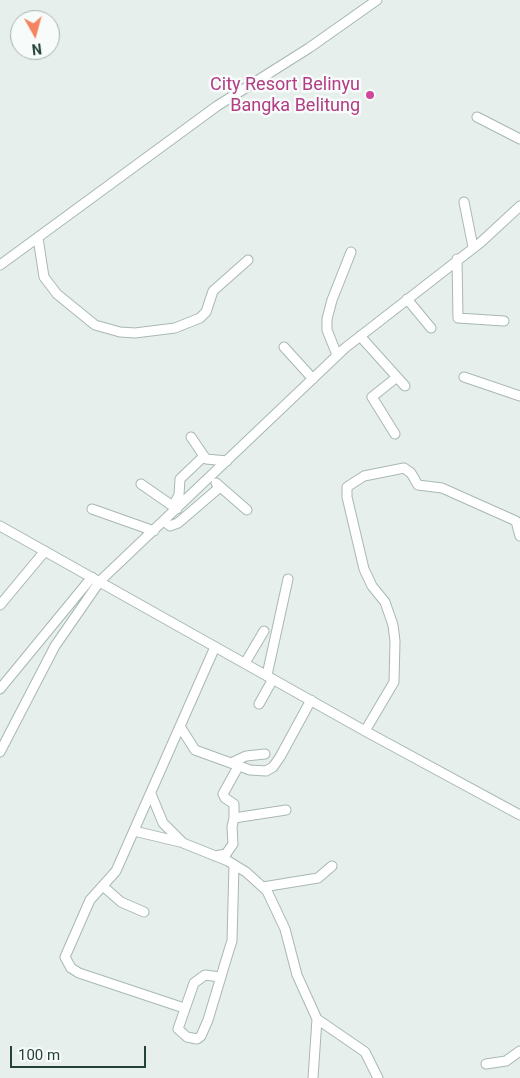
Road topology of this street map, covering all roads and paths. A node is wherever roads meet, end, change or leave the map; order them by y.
1 (376, 1) edge
2 (477, 116) dead end
3 (520, 139) edge
4 (464, 202) dead end
5 (520, 206) edge
6 (38, 238) junction
7 (476, 245) junction
8 (351, 252) dead end
9 (457, 259) junction
10 (248, 260) dead end
11 (0, 265) edge
12 (407, 299) junction
13 (504, 321) dead end
14 (431, 328) dead end
15 (360, 336) junction
16 (284, 348) dead end
17 (337, 355) junction
18 (397, 377) junction
19 (464, 377) dead end
20 (313, 378) junction
21 (405, 386) dead end
22 (520, 396) edge
23 (395, 434) dead end
24 (191, 437) dead end
25 (203, 457) junction
26 (228, 461) junction
27 (210, 478) junction
28 (141, 484) dead end
29 (220, 486) junction
30 (175, 508) junction
31 (92, 509) dead end
32 (247, 510) dead end
33 (165, 522) junction
34 (0, 526) edge
35 (154, 531) junction
36 (520, 536) edge
37 (45, 551) junction
38 (96, 579) junction
39 (288, 579) dead end
40 (0, 605) edge
41 (264, 631) dead end
42 (215, 647) junction
43 (245, 663) junction
44 (270, 677) junction
45 (0, 689) edge
46 (311, 700) junction
47 (259, 704) dead end
48 (181, 728) junction
49 (365, 731) junction
50 (0, 752) edge
51 (265, 754) dead end
52 (236, 764) junction
53 (151, 794) junction
54 (286, 810) dead end
55 (520, 815) edge
56 (234, 818) junction
57 (134, 831) junction
58 (183, 843) junction
59 (215, 856) junction
60 (234, 865) junction
61 (332, 866) dead end
62 (104, 887) junction
63 (263, 887) junction
64 (144, 912) dead end
65 (220, 977) junction
66 (184, 1008) junction
67 (317, 1019) junction
68 (520, 1051) edge
69 (486, 1064) dead end
70 (313, 1078) edge
71 (378, 1078) edge

1 - 6 street
2 - 3 street
4 - 7 street
5 - 7 street
6 - 10 street
6 - 11 street
7 - 9 street
8 - 17 street
9 - 12 street
9 - 13 street
12 - 14 street
12 - 15 street
15 - 17 street
15 - 18 street
16 - 20 street
17 - 20 street
18 - 21 street
18 - 23 street
19 - 22 street
20 - 26 street
24 - 25 street
25 - 26 street
25 - 30 street
26 - 27 street
27 - 29 street
27 - 30 street
28 - 30 street
29 - 32 street
29 - 33 street
30 - 33 street
31 - 35 street
33 - 35 street
34 - 37 street
35 - 38 street
36 - 49 street
37 - 38 street
37 - 40 street
38 - 42 street
38 - 45 street
38 - 50 street
39 - 44 street
41 - 43 street
42 - 43 street
42 - 48 street
43 - 44 street
44 - 46 street
44 - 47 street
46 - 49 street
46 - 52 street
48 - 52 street
48 - 53 street
49 - 55 street
51 - 52 street
52 - 56 street
53 - 57 street
53 - 58 street
54 - 56 street
56 - 59 street
57 - 58 street
57 - 62 street
58 - 59 street
59 - 60 street
60 - 63 street
60 - 65 street
61 - 63 street
62 - 64 street
62 - 66 street
63 - 67 street
65 - 66 street
65 - 66 street
67 - 70 street
67 - 71 street
68 - 69 street

